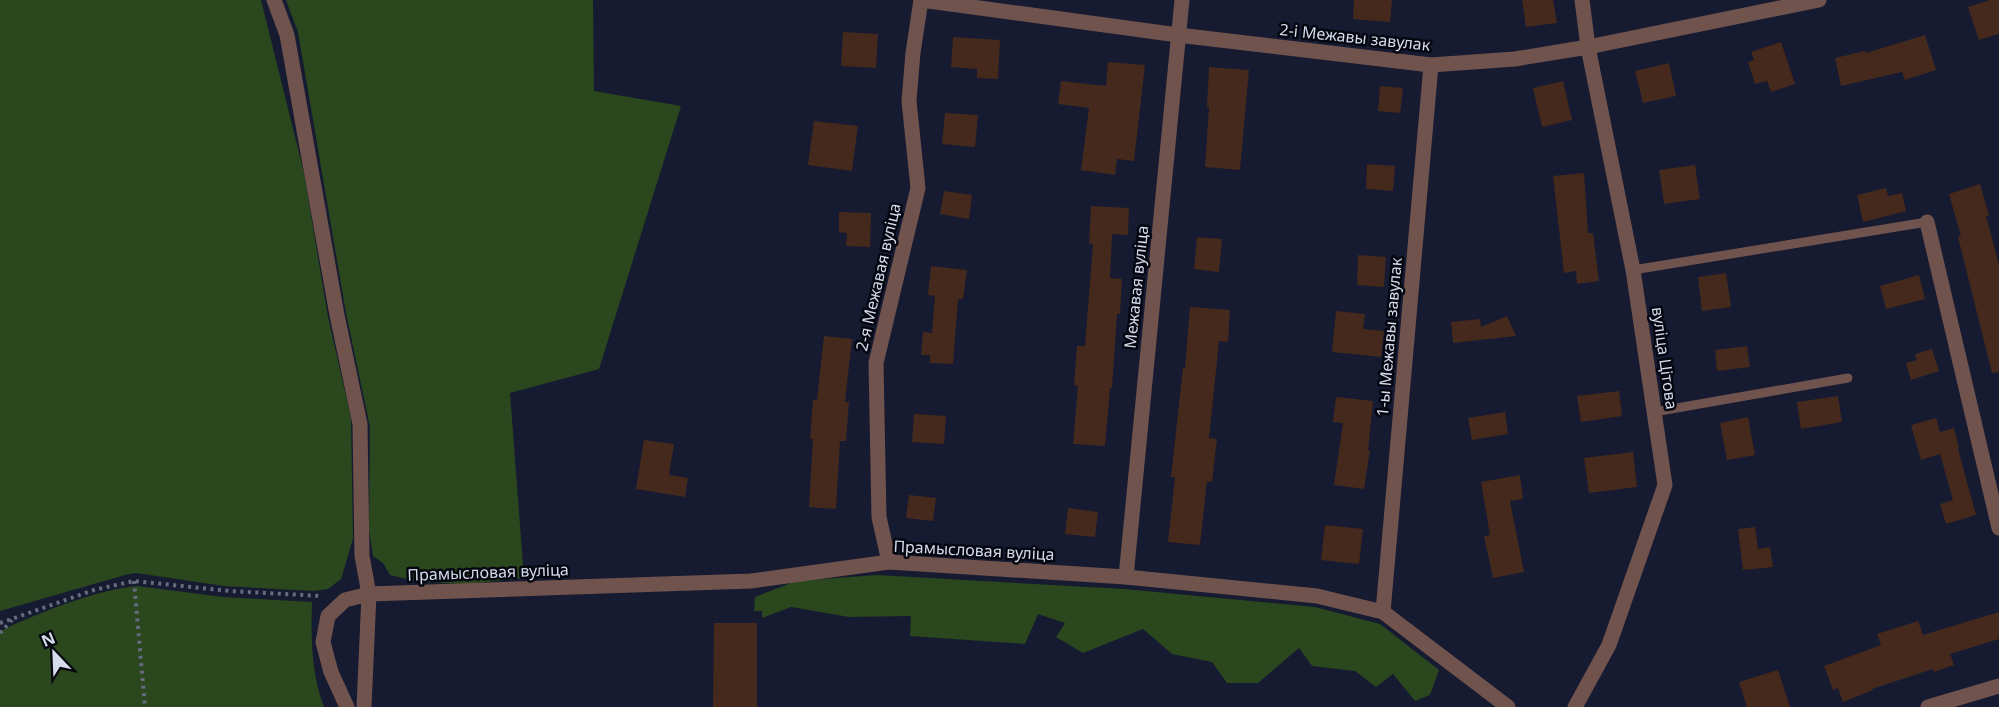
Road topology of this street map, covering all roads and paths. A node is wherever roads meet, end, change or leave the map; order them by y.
1 (274, 0) edge
2 (921, 0) edge
3 (1182, 0) edge
4 (1582, 0) edge
5 (1819, 0) edge
6 (1178, 35) junction
7 (1588, 47) junction
8 (1431, 65) junction
9 (1927, 222) joint
10 (1633, 270) junction
11 (1848, 378) dead end
12 (1654, 412) junction
13 (1999, 528) edge
14 (890, 562) junction
15 (1126, 577) junction
16 (134, 581) junction
17 (369, 594) junction
18 (324, 596) dead end
19 (1383, 612) junction
20 (14, 617) junction
21 (0, 623) edge
22 (0, 633) edge
23 (1999, 686) edge
24 (145, 707) edge
25 (347, 707) edge
26 (364, 707) edge
27 (1508, 707) edge
28 (1575, 707) edge
29 (1928, 707) edge

1 - 17 street
2 - 6 street, 2-і Межавы завулак
2 - 14 street, 2-я Межавая вуліца
3 - 6 street, Межавая вуліца
4 - 7 street, вуліца Цітова
5 - 7 street, 2-і Межавы завулак
6 - 8 street, 2-і Межавы завулак
6 - 15 street, Межавая вуліца
7 - 8 street, 2-і Межавы завулак
7 - 10 street, вуліца Цітова
8 - 19 street, 1-ы Межавы завулак
9 - 10 lane
9 - 13 street
10 - 12 street, вуліца Цітова
11 - 12 lane
12 - 28 street, вуліца Цітова
14 - 15 street, Прамысловая вуліца
14 - 17 street, Прамысловая вуліца
15 - 19 street, Прамысловая вуліца
16 - 18 path
16 - 20 path
16 - 24 path
17 - 25 street, Прамысловая вуліца
17 - 26 street
19 - 27 street, Прамысловая вуліца
20 - 21 path
20 - 22 path
23 - 29 street

